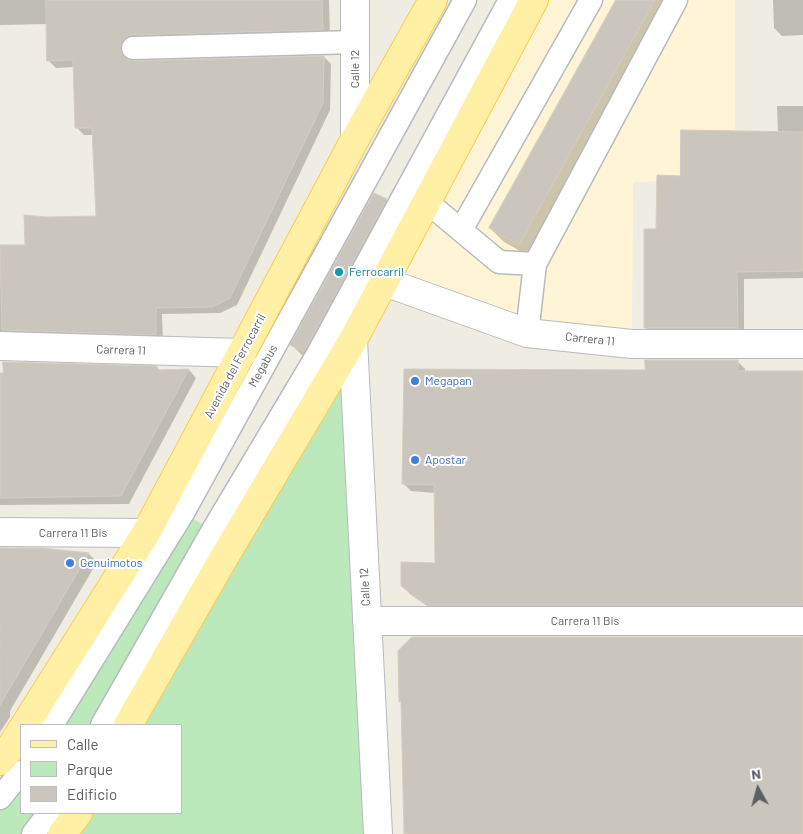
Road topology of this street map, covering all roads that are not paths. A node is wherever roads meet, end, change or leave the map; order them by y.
1 (355, 0) edge
2 (433, 0) edge
3 (465, 0) edge
4 (510, 0) edge
5 (534, 0) edge
6 (591, 0) edge
7 (676, 0) edge
8 (355, 42) junction
9 (133, 48) dead end
10 (356, 138) junction
11 (427, 202) junction
12 (461, 230) junction
13 (535, 264) junction
14 (385, 282) junction
15 (527, 333) junction
16 (353, 340) junction
17 (803, 344) edge
18 (0, 346) edge
19 (242, 353) junction
20 (0, 532) edge
21 (146, 533) junction
22 (367, 621) junction
23 (803, 621) edge
24 (26, 724) edge
25 (53, 724) edge
26 (103, 724) edge
27 (129, 724) edge
28 (20, 733) edge
29 (0, 761) edge
30 (20, 773) edge
31 (0, 798) edge
32 (48, 814) edge
33 (77, 814) edge
34 (33, 834) edge
35 (62, 834) edge
36 (378, 834) edge

1 - 8 street, Calle 12
2 - 10 main road, Avenida del Ferrocarril
3 - 25 lane, Megabus
4 - 26 lane
5 - 11 main road
6 - 12 lane
7 - 13 lane
8 - 9 lane
8 - 10 street, Calle 12
10 - 19 main road, Avenida del Ferrocarril
11 - 12 lane
11 - 14 main road
12 - 13 lane
13 - 15 lane
14 - 15 street, Carrera 11
14 - 16 main road
15 - 17 street, Carrera 11
16 - 22 street, Calle 12
16 - 27 main road
18 - 19 street, Carrera 11
19 - 21 main road, Avenida del Ferrocarril
20 - 21 street, Carrera 11 Bis
21 - 24 main road, Avenida del Ferrocarril
22 - 23 street, Carrera 11 Bis
22 - 36 street, Calle 12
28 - 29 main road
30 - 31 lane
32 - 34 lane
33 - 35 main road

